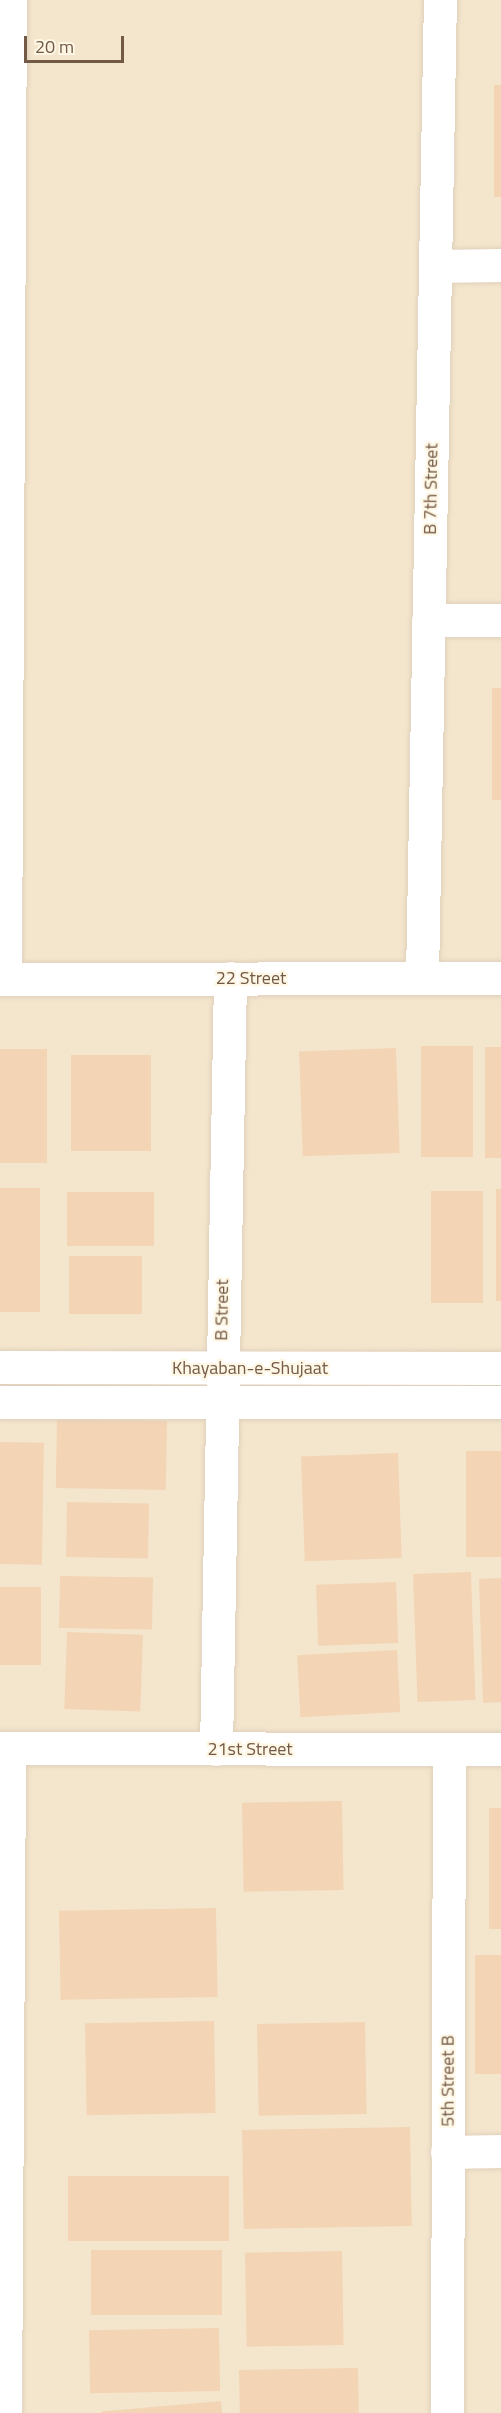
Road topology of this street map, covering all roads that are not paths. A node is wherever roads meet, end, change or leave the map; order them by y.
1 (10, 0) edge
2 (440, 0) edge
3 (4, 256) edge
4 (501, 265) edge
5 (435, 266) junction
6 (428, 620) junction
7 (501, 620) edge
8 (3, 629) edge
9 (230, 978) junction
10 (422, 978) junction
11 (501, 978) edge
12 (2, 979) edge
13 (0, 1366) edge
14 (501, 1368) edge
15 (221, 1369) junction
16 (0, 1402) edge
17 (501, 1402) edge
18 (220, 1403) junction
19 (4, 1749) edge
20 (216, 1749) junction
21 (449, 1749) junction
22 (501, 1749) edge
23 (4, 2119) edge
24 (501, 2151) edge
25 (447, 2152) junction
26 (5, 2413) edge
27 (447, 2413) edge

1 - 3 street
2 - 5 street, B 7th Street
3 - 8 street
4 - 5 street
5 - 6 street, B 7th Street
6 - 7 street
6 - 10 street, B 7th Street
8 - 12 street
9 - 10 street, 22 Street
9 - 12 street, 22 Street
9 - 15 street, B Street
10 - 11 street, 22 Street
13 - 15 street, Khayaban-e-Shujaat
14 - 15 street, Khayaban-e-Shujaat
15 - 18 street, B Street
16 - 18 street, Khayaban-e-Shujaat
17 - 18 street, Khayaban-e-Shujaat
18 - 20 street, B Street
19 - 20 street, 21st Street
19 - 23 street
20 - 21 street, 21st Street
21 - 22 street, 21st Street
21 - 25 street, 5th Street B
23 - 26 street
24 - 25 street
25 - 27 street, 5th Street B

